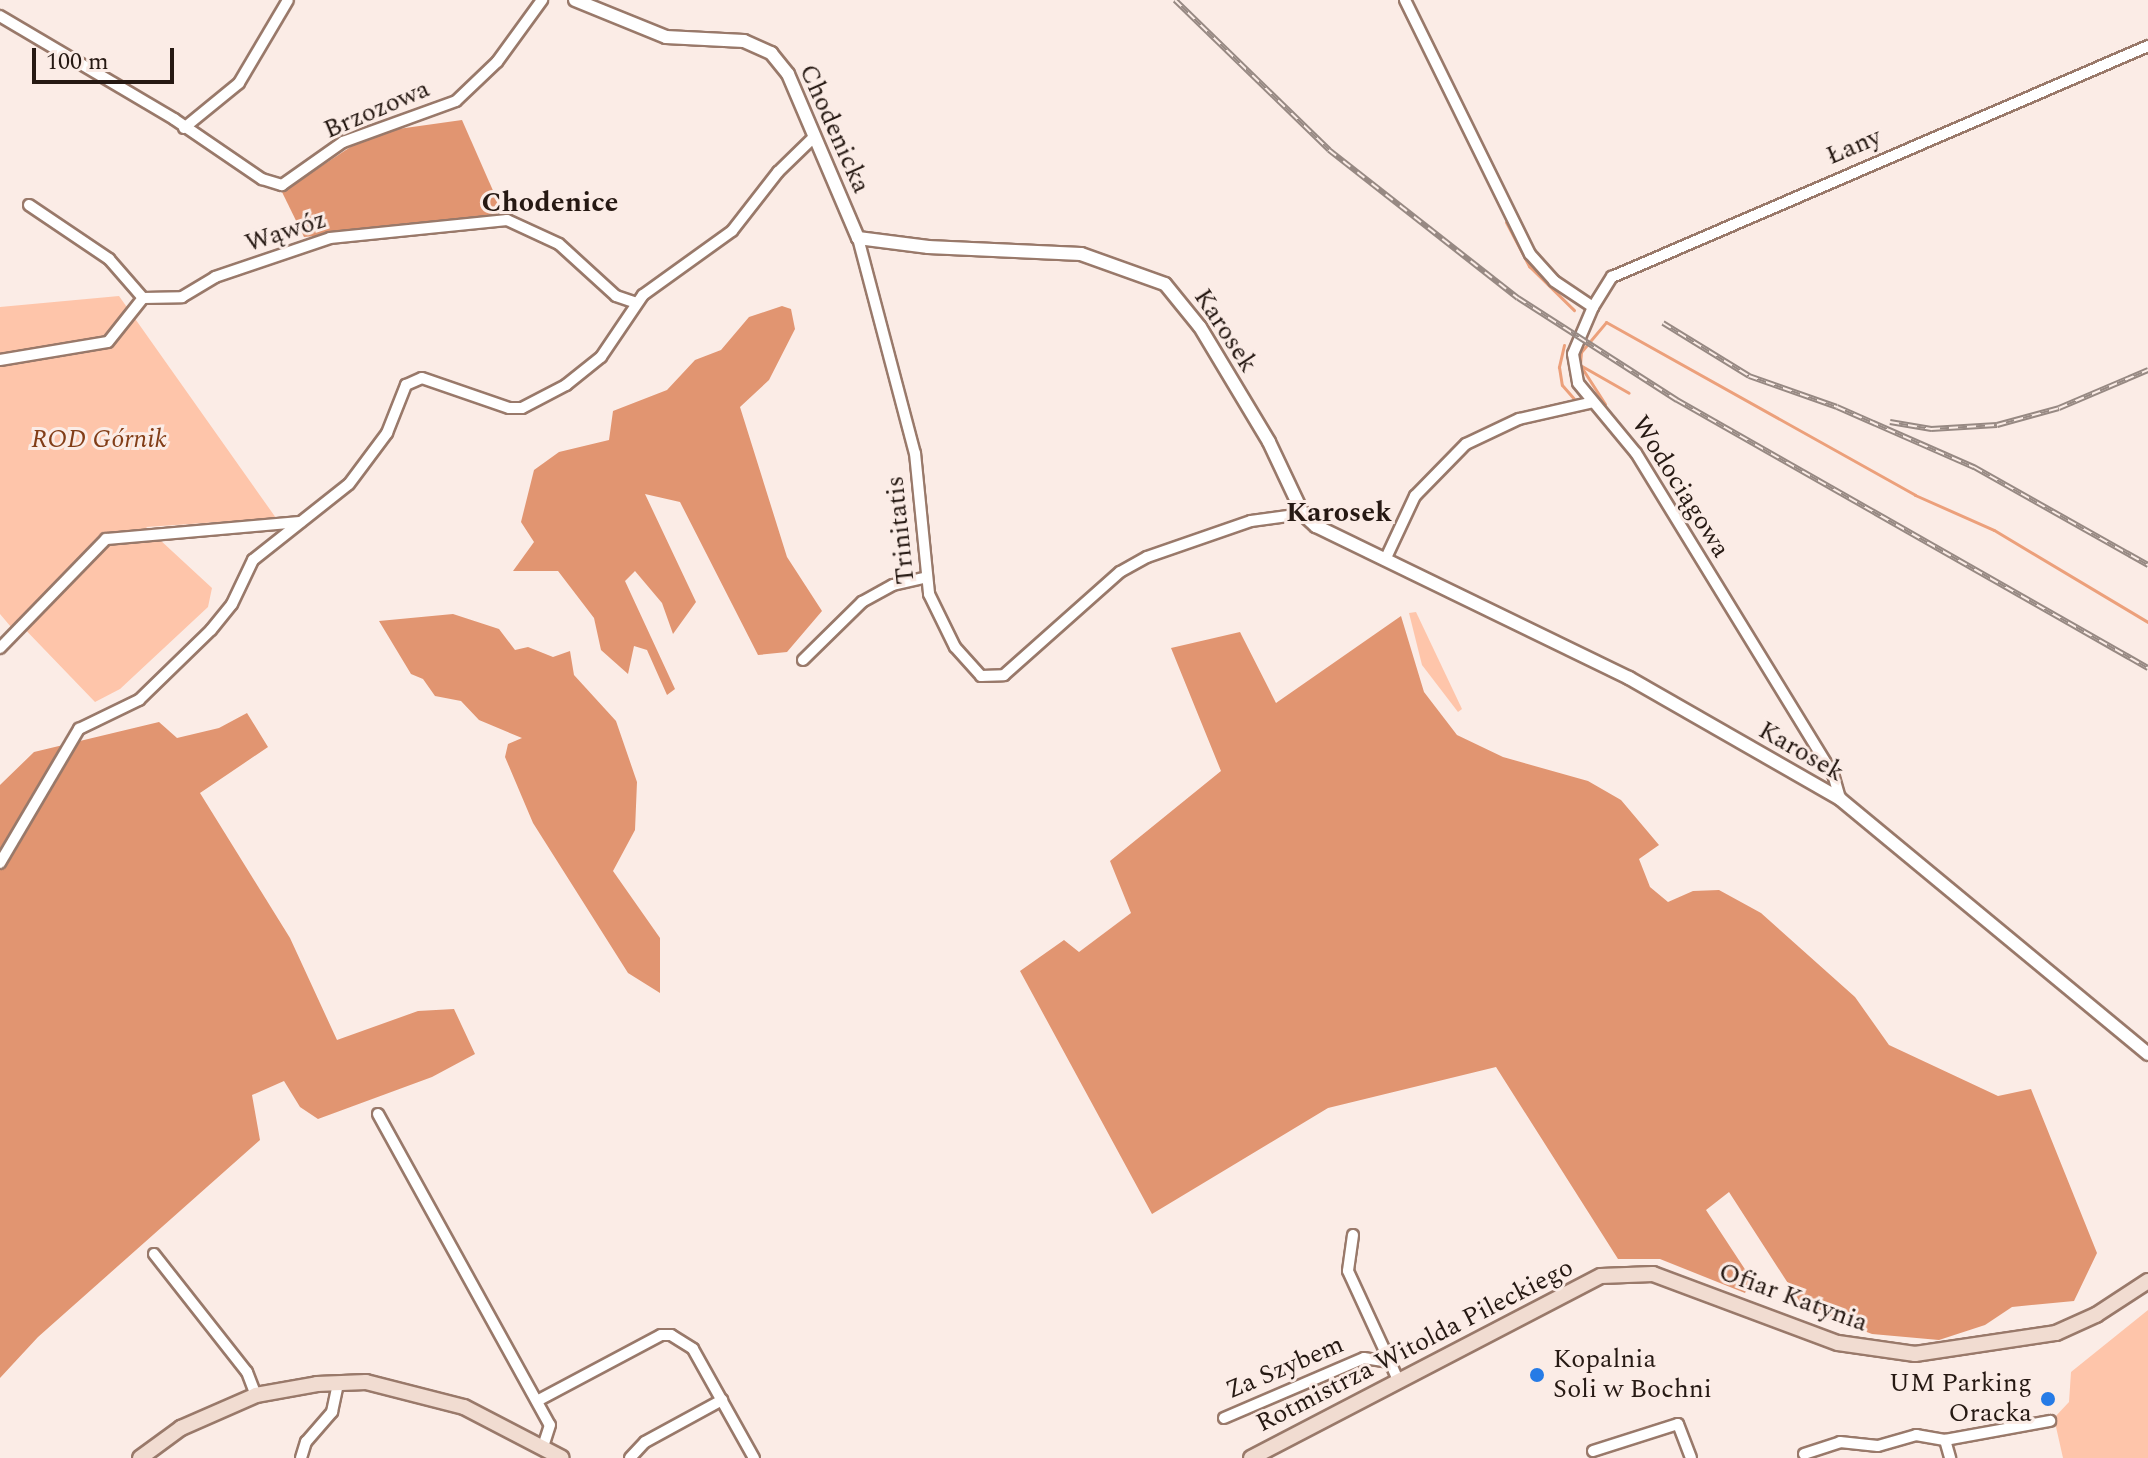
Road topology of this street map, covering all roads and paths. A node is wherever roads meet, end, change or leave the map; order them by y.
1 (288, 0) edge
2 (542, 0) edge
3 (575, 0) edge
4 (1405, 0) edge
5 (600, 6) edge
6 (0, 16) edge
7 (2148, 46) edge
8 (184, 128) junction
9 (814, 137) junction
10 (29, 205) dead end
11 (858, 238) junction
12 (143, 298) junction
13 (636, 303) junction
14 (1593, 307) junction
15 (0, 360) edge
16 (1593, 402) junction
17 (1303, 514) junction
18 (302, 522) junction
19 (1385, 560) junction
20 (927, 577) junction
21 (0, 648) edge
22 (803, 660) dead end
23 (1840, 799) junction
24 (0, 863) edge
25 (2148, 1054) edge
26 (378, 1114) dead end
27 (1353, 1235) dead end
28 (154, 1254) dead end
29 (1601, 1276) joint
30 (2148, 1281) edge
31 (1390, 1362) junction
32 (1399, 1382) junction
33 (338, 1383) junction
34 (256, 1395) junction
35 (722, 1400) junction
36 (537, 1401) junction
37 (1224, 1418) dead end
38 (2050, 1421) dead end
39 (1945, 1440) junction
40 (543, 1447) junction
41 (1593, 1451) dead end
42 (1878, 1452) edge
43 (1804, 1454) dead end
44 (140, 1458) edge
45 (301, 1458) edge
46 (562, 1458) edge
47 (630, 1458) edge
48 (754, 1458) edge
49 (1251, 1458) edge
50 (1691, 1458) edge
51 (1950, 1458) edge

1 - 8 street
2 - 8 street, Brzozowa
3 - 5 street, Chodenicka
4 - 14 street
5 - 9 street, Chodenicka
6 - 8 street
7 - 14 street, Łany
9 - 11 street, Chodenicka
9 - 13 street
10 - 12 street
11 - 17 street, Karosek
11 - 20 street, Trinitatis
12 - 13 street, Wąwóz
12 - 15 street
13 - 18 street
14 - 16 street, Wodociągowa
16 - 19 street
16 - 23 street, Wodociągowa
17 - 19 street, Karosek
17 - 20 street, Trinitatis
18 - 21 street
18 - 24 street
19 - 23 street, Karosek
20 - 22 street
23 - 25 street, Karosek
26 - 36 street
27 - 31 street
28 - 34 street
29 - 30 main road, Ofiar Katynia
29 - 32 main road, Rotmistrza Witolda Pileckiego
31 - 32 street
31 - 37 street, Za Szybem
32 - 49 main road, Rotmistrza Witolda Pileckiego
33 - 34 main road
33 - 40 main road
33 - 45 street
34 - 44 main road
35 - 36 street
35 - 47 street
35 - 48 street
36 - 40 street
38 - 39 street
39 - 42 street
39 - 51 street
40 - 46 main road
41 - 50 street
42 - 43 street

